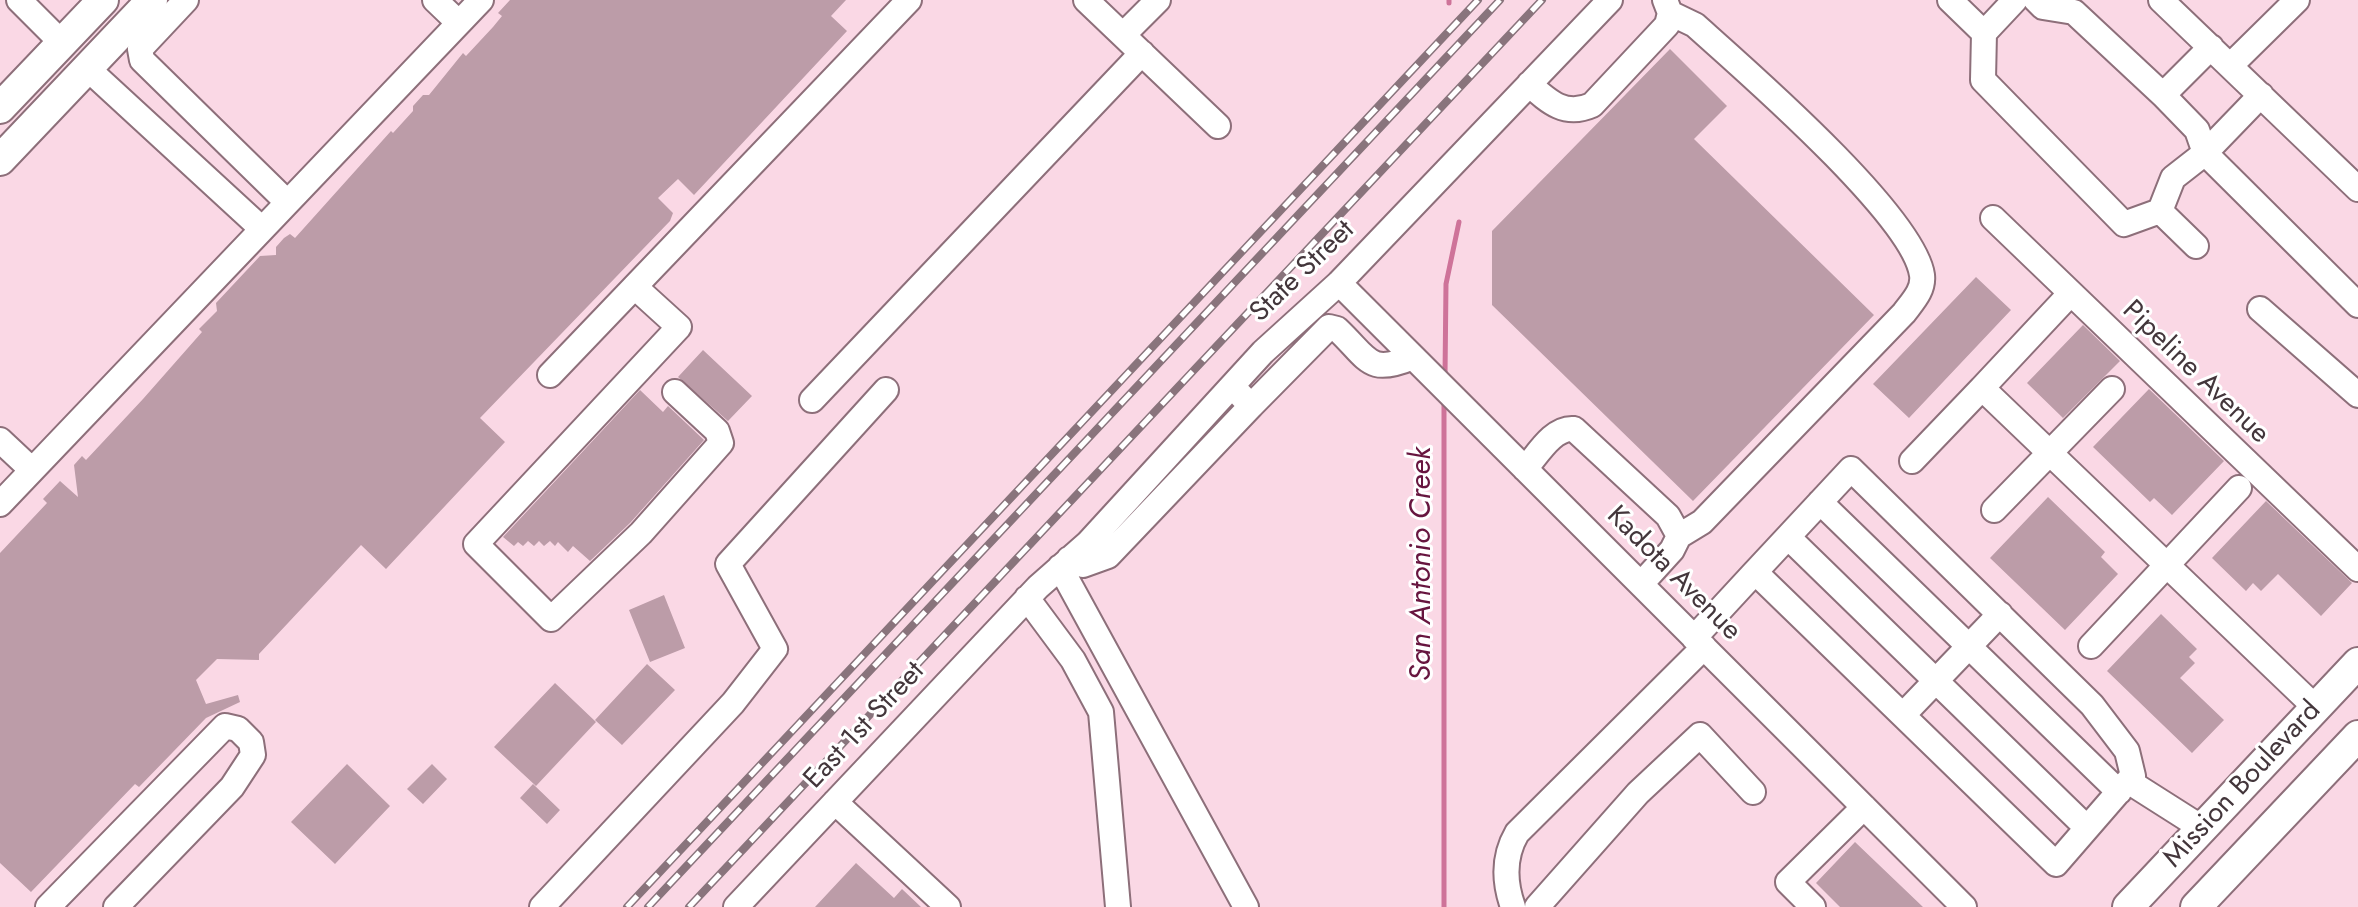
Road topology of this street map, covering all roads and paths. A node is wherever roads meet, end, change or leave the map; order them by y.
1 (19, 0) edge
2 (103, 0) edge
3 (152, 0) edge
4 (186, 0) edge
5 (435, 0) edge
6 (481, 0) edge
7 (909, 0) edge
8 (1086, 0) edge
9 (1158, 0) edge
10 (1610, 0) edge
11 (1950, 0) edge
12 (2015, 0) edge
13 (2036, 0) edge
14 (2161, 0) edge
15 (2297, 0) edge
16 (1668, 6) edge
17 (459, 23) junction
18 (1984, 33) junction
19 (1123, 35) junction
20 (62, 43) junction
21 (2211, 47) junction
22 (1142, 53) junction
23 (2230, 66) junction
24 (87, 68) junction
25 (1529, 84) junction
26 (2163, 95) junction
27 (2261, 95) junction
28 (0, 108) edge
29 (1218, 126) dead end
30 (2205, 153) junction
31 (0, 160) edge
32 (2358, 189) edge
33 (287, 202) junction
34 (2160, 211) junction
35 (1993, 218) dead end
36 (262, 229) junction
37 (2196, 246) dead end
38 (1339, 283) junction
39 (635, 287) junction
40 (2070, 294) junction
41 (2358, 305) edge
42 (2260, 309) dead end
43 (1422, 366) junction
44 (550, 375) dead end
45 (1232, 386) junction
46 (1982, 388) junction
47 (2112, 389) dead end
48 (886, 390) dead end
49 (675, 392) dead end
50 (2358, 395) edge
51 (812, 400) dead end
52 (1251, 406) junction
53 (0, 440) edge
54 (2050, 453) junction
55 (1912, 461) dead end
56 (1161, 463) junction
57 (1525, 469) junction
58 (32, 470) junction
59 (1181, 481) junction
60 (2239, 488) dead end
61 (1125, 502) junction
62 (1820, 502) junction
63 (0, 504) edge
64 (1994, 510) dead end
65 (1143, 520) junction
66 (1679, 536) junction
67 (1788, 537) junction
68 (1064, 563) junction
69 (2167, 565) junction
70 (2358, 569) edge
71 (1755, 572) junction
72 (1641, 584) junction
73 (1032, 593) junction
74 (2000, 614) junction
75 (1699, 642) junction
76 (1969, 646) junction
77 (2091, 646) dead end
78 (2358, 663) edge
79 (1936, 681) junction
80 (2316, 708) junction
81 (1903, 715) junction
82 (2358, 736) edge
83 (2124, 787) junction
84 (1753, 792) dead end
85 (835, 802) junction
86 (1864, 807) junction
87 (2087, 828) junction
88 (2202, 828) junction
89 (48, 907) edge
90 (116, 907) edge
91 (542, 907) edge
92 (736, 907) edge
93 (948, 907) edge
94 (1118, 907) edge
95 (1246, 907) edge
96 (1513, 907) edge
97 (1537, 907) edge
98 (1813, 907) edge
99 (1964, 907) edge
100 (2128, 907) edge
101 (2196, 907) edge

1 - 20 street
2 - 20 main road
3 - 24 main road
4 - 33 street
5 - 17 street
6 - 17 street
7 - 39 street
8 - 19 street
9 - 19 street
10 - 25 street, State Street
11 - 18 street
12 - 18 street
13 - 26 street
14 - 21 street
15 - 23 street
16 - 25 street
16 - 66 street
17 - 33 street
18 - 34 street
19 - 22 street
20 - 28 main road
21 - 23 street
21 - 26 street
22 - 29 street
22 - 51 street
23 - 27 street
24 - 31 main road
24 - 36 street
25 - 38 street, State Street
26 - 30 street
27 - 30 street
27 - 32 street
30 - 34 street
30 - 41 street
33 - 36 street
34 - 37 street
35 - 40 street, Pipeline Avenue
36 - 58 street
38 - 43 street, Kadota Avenue
38 - 45 street, State Street
39 - 44 street
39 - 49 street
40 - 46 street
40 - 70 street, Pipeline Avenue
42 - 50 street
43 - 52 street
43 - 57 street, Kadota Avenue
45 - 52 street
45 - 56 street, State Street
46 - 54 street
46 - 55 street
47 - 54 street
48 - 91 street
52 - 59 street
53 - 58 street
54 - 64 street
54 - 69 street
56 - 59 street
56 - 61 street, State Street
57 - 66 street
57 - 72 street, Kadota Avenue
58 - 63 street
59 - 65 street
60 - 69 street
61 - 65 street
61 - 68 street, State Street
62 - 67 street
62 - 74 street
62 - 76 street
65 - 68 street
66 - 72 street
67 - 71 street
67 - 79 street
68 - 73 street, State Street
68 - 95 street
69 - 77 street
69 - 80 street
71 - 75 street
71 - 81 street
72 - 75 street, Kadota Avenue
73 - 85 street, East 1st Street
73 - 94 street
74 - 76 street
74 - 83 street
75 - 86 street, Kadota Avenue
75 - 96 street
76 - 79 street
76 - 83 street
78 - 80 main road, Mission Boulevard
79 - 81 street
79 - 87 street
80 - 88 main road, Mission Boulevard
81 - 87 street
82 - 101 main road
83 - 87 street
83 - 88 street
84 - 97 street
85 - 92 street, East 1st Street
85 - 93 street
86 - 98 street
86 - 99 street, Kadota Avenue
88 - 100 main road, Mission Boulevard
89 - 90 street

